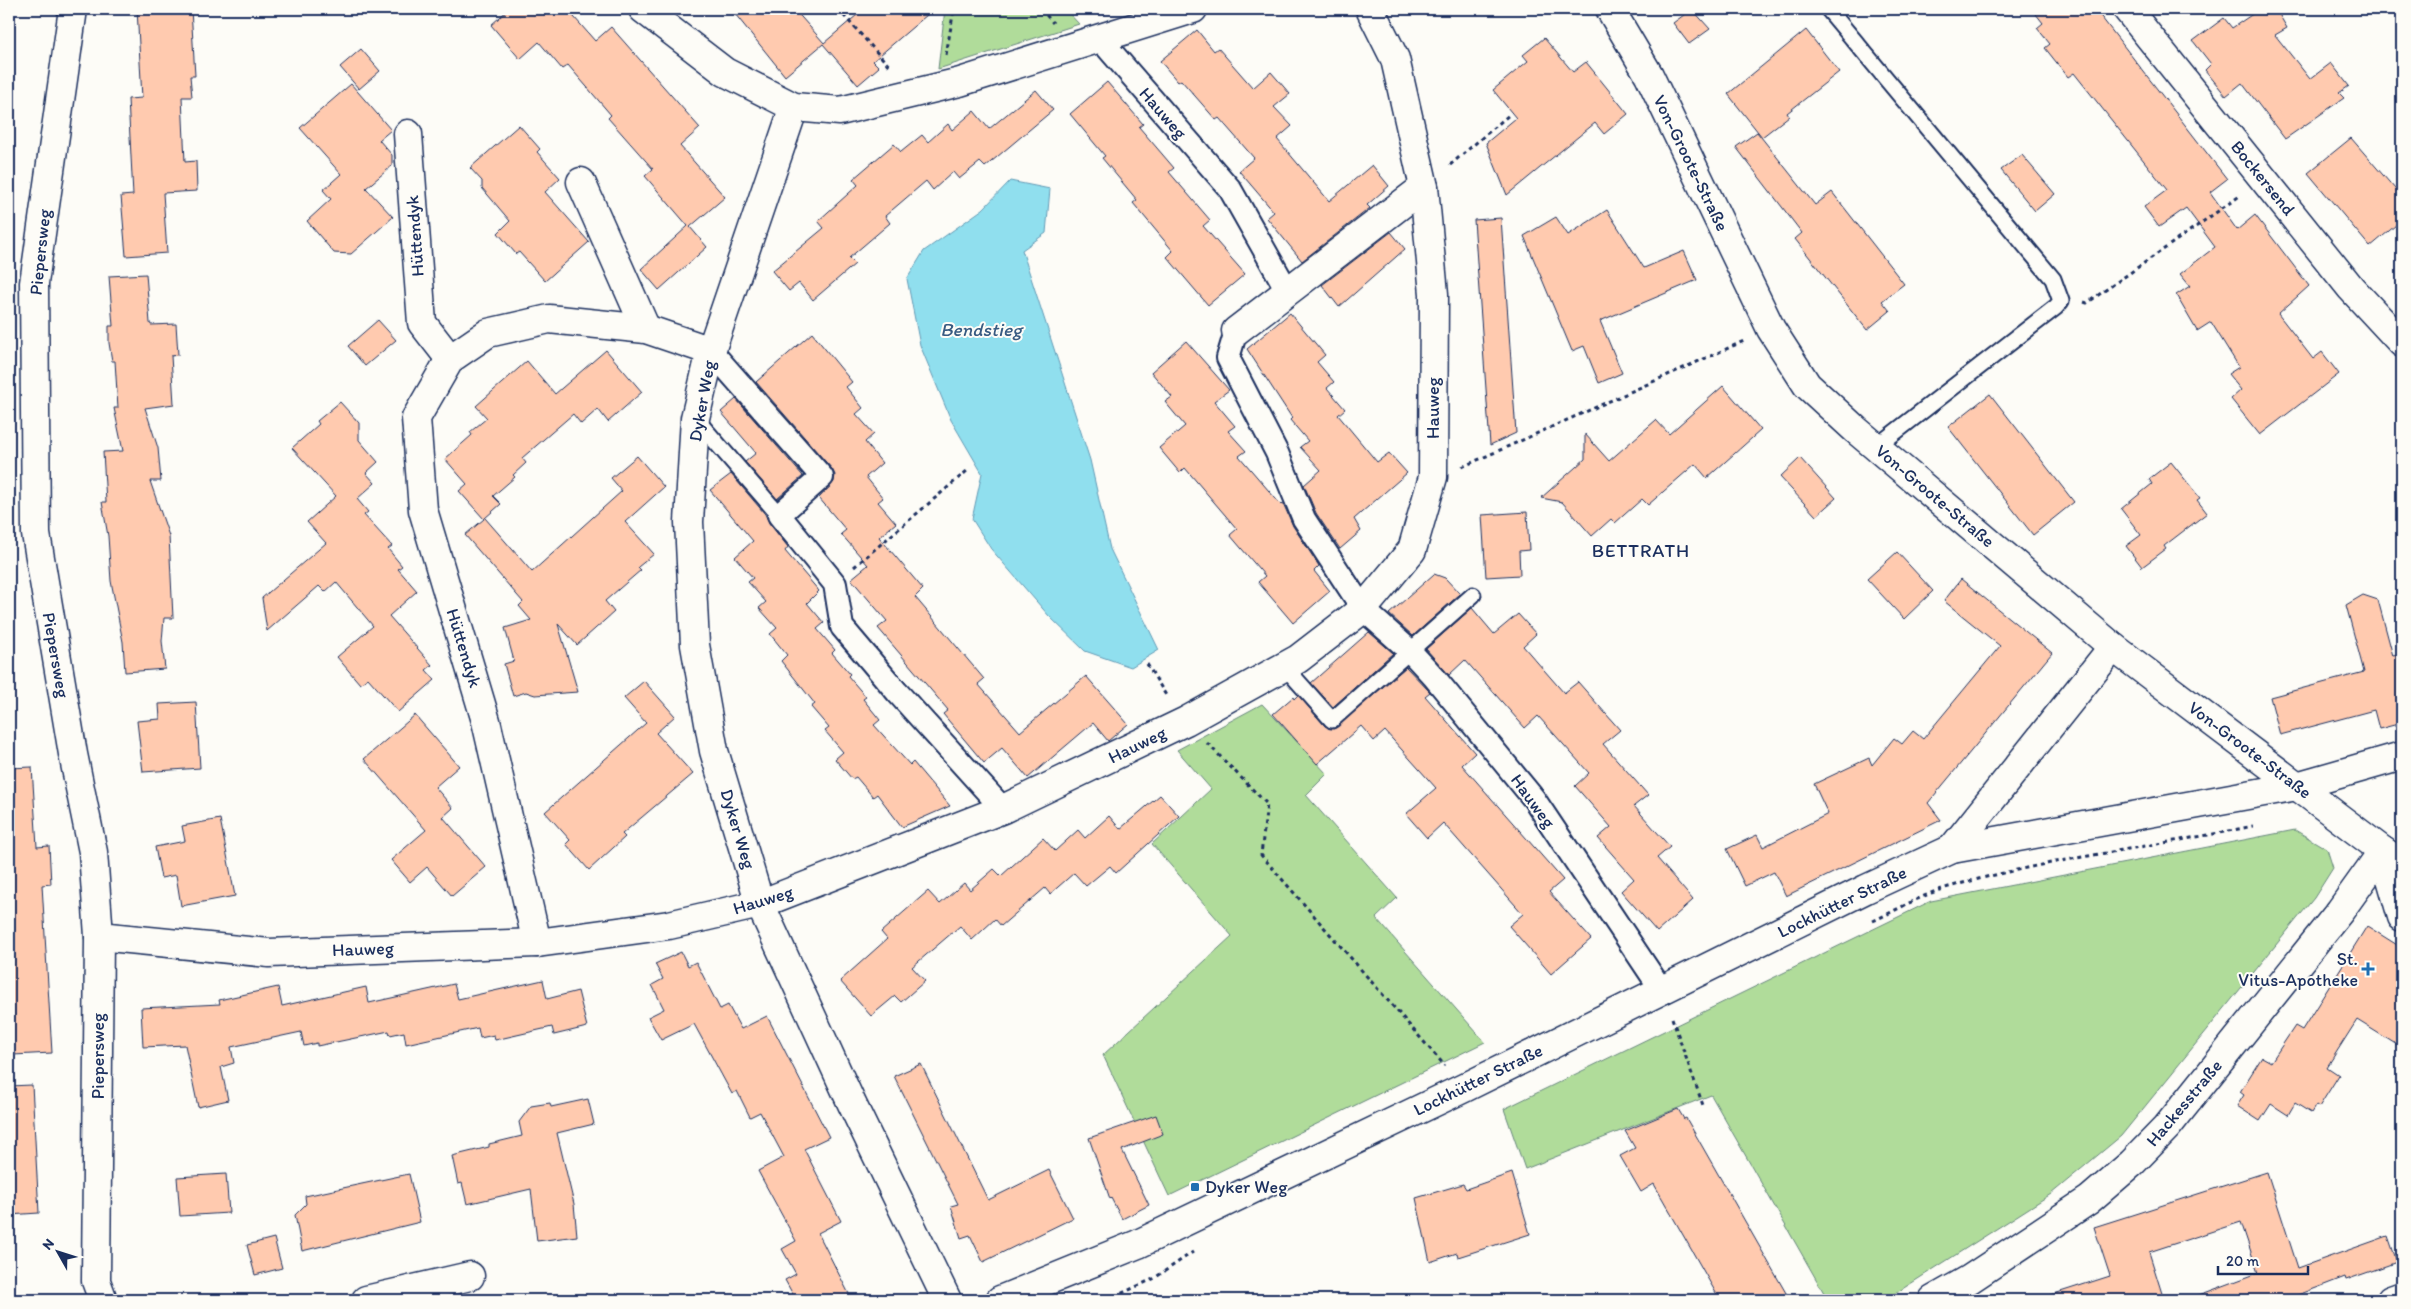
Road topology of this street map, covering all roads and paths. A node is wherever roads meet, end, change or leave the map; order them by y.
1 (74, 9) edge
2 (643, 9) edge
3 (838, 9) edge
4 (954, 9) edge
5 (1193, 9) edge
6 (1370, 9) edge
7 (1610, 9) edge
8 (1828, 9) edge
9 (2128, 9) edge
10 (1100, 39) junction
11 (960, 82) junction
12 (915, 94) junction
13 (794, 107) junction
14 (1510, 114) dead end
15 (408, 134) dead end
16 (2264, 180) junction
17 (580, 182) dead end
18 (1424, 187) junction
19 (1287, 290) junction
20 (2061, 301) junction
21 (646, 329) junction
22 (1771, 329) junction
23 (1236, 331) joint
24 (2402, 343) edge
25 (710, 351) junction
26 (450, 359) junction
27 (694, 418) junction
28 (1876, 447) junction
29 (967, 471) dead end
30 (1433, 477) junction
31 (779, 515) junction
32 (835, 584) junction
33 (1473, 595) dead end
34 (1363, 609) junction
35 (2113, 647) junction
36 (1409, 650) junction
37 (1147, 664) dead end
38 (1285, 667) junction
39 (1186, 721) junction
40 (2402, 756) edge
41 (2297, 786) junction
42 (1003, 809) junction
43 (2258, 825) dead end
44 (1952, 850) junction
45 (2393, 857) edge
46 (760, 904) junction
47 (2402, 917) edge
48 (1871, 922) dead end
49 (99, 936) junction
50 (537, 943) junction
51 (1661, 989) junction
52 (1680, 1012) dead end
53 (1671, 1016) junction
54 (1664, 1019) dead end
55 (1464, 1088) junction
56 (1704, 1108) dead end
57 (1198, 1249) dead end
58 (470, 1276) dead end
59 (1974, 1290) edge
60 (2402, 1296) edge
61 (103, 1300) edge
62 (366, 1300) edge
63 (947, 1300) edge
64 (1000, 1300) edge
65 (1107, 1300) edge
66 (1934, 1300) edge
67 (2391, 1300) edge

1 - 49 street, Piepersweg
2 - 13 street
3 - 12 path
4 - 11 path
5 - 10 street
6 - 18 street, Hauweg
7 - 22 street, Von-Groote-Straße
8 - 20 lane
9 - 16 street, Bockersend
10 - 11 street
10 - 19 street, Hauweg
11 - 12 street
12 - 13 street
13 - 25 street, Dyker Weg
14 - 18 path
15 - 26 street, Hüttendyk
16 - 20 path
16 - 24 street, Bockersend
17 - 21 street
18 - 19 street, Hauweg
18 - 30 street, Hauweg
19 - 23 street, Hauweg
20 - 28 lane
21 - 25 street, Hüttendyk
21 - 26 street, Hüttendyk
22 - 28 street, Von-Groote-Straße
22 - 30 path
23 - 34 street, Hauweg
25 - 27 street, Dyker Weg
25 - 31 street, Dyker Weg
26 - 50 street, Hüttendyk
27 - 31 lane
27 - 46 street, Dyker Weg
28 - 35 street, Von-Groote-Straße
29 - 32 path
30 - 34 street, Hauweg
31 - 32 street
32 - 42 street
33 - 36 lane
34 - 36 street, Hauweg
34 - 38 street, Hauweg
35 - 41 street, Von-Groote-Straße
35 - 44 street, Lockhütter Straße
36 - 38 lane
36 - 51 street, Hauweg
37 - 39 path
38 - 39 street, Hauweg
39 - 42 street, Hauweg
39 - 55 path
40 - 41 street, Lockhütter Straße
41 - 44 street, Lockhütter Straße
41 - 45 street, Von-Groote-Straße
42 - 46 street, Hauweg
43 - 48 path
44 - 51 street, Lockhütter Straße
45 - 47 street
45 - 59 street, Hackesstraße
46 - 50 street, Hauweg
46 - 63 street, Dyker Weg
49 - 50 street, Hauweg
49 - 61 street, Piepersweg
51 - 55 street, Lockhütter Straße
52 - 53 path
53 - 54 path
53 - 56 path
55 - 64 street, Lockhütter Straße
57 - 65 path
58 - 62 street
59 - 66 street, Hackesstraße
60 - 67 street

